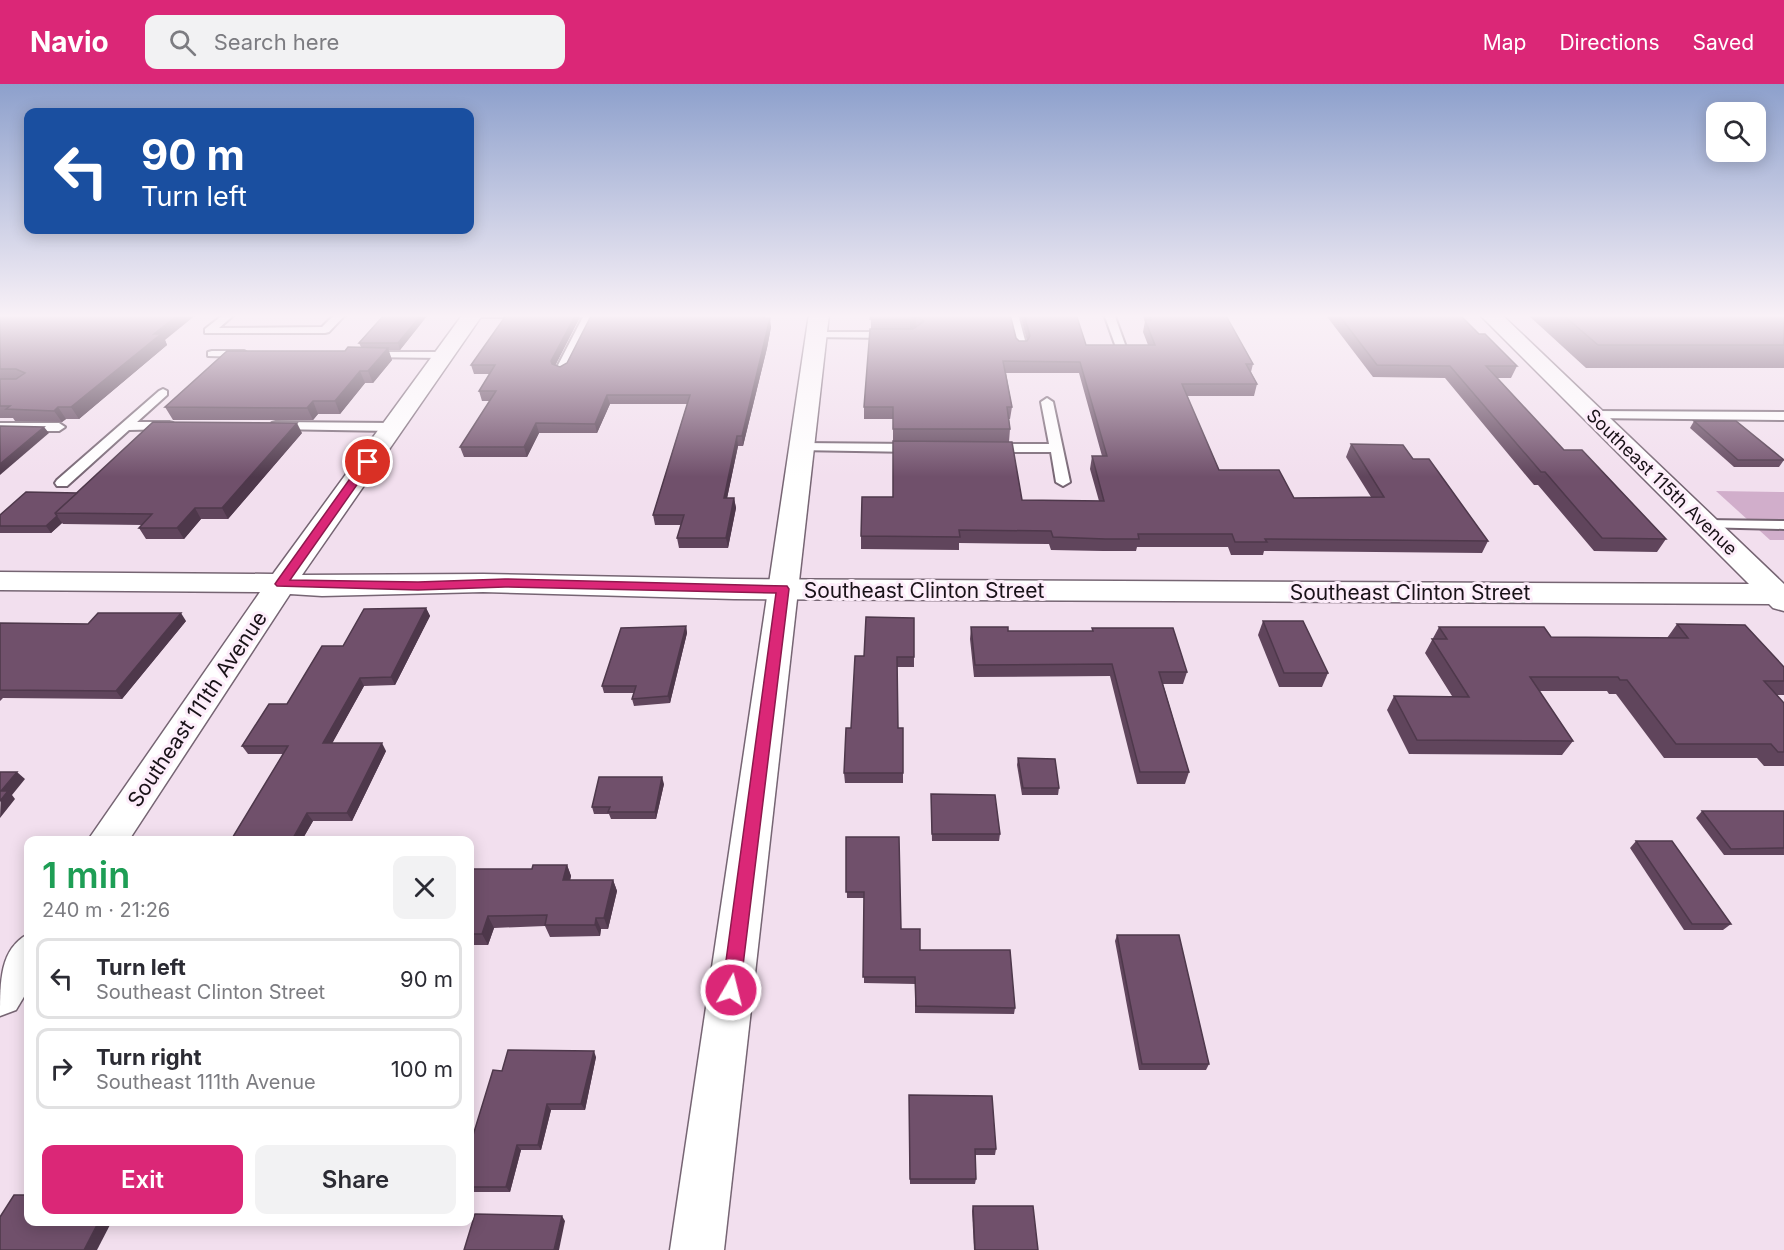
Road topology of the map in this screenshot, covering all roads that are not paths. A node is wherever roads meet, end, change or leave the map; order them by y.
1 (433, 368) edge
2 (811, 368) edge
3 (1545, 368) edge
4 (163, 393) dead end
5 (1047, 402) dead end
6 (1593, 415) junction
7 (1784, 416) edge
8 (0, 426) edge
9 (59, 426) dead end
10 (125, 426) junction
11 (183, 426) edge
12 (265, 426) edge
13 (392, 427) junction
14 (801, 447) junction
15 (929, 448) edge
16 (975, 448) edge
17 (1056, 448) junction
18 (1064, 482) dead end
19 (62, 483) dead end
20 (1705, 524) junction
21 (1784, 525) edge
22 (0, 581) edge
23 (281, 584) junction
24 (783, 589) junction
25 (1780, 597) edge
26 (111, 836) edge
27 (24, 960) edge
28 (0, 995) edge
29 (697, 1250) edge

1 - 13 street, Southeast 111th Avenue
2 - 14 street
3 - 6 street, Southeast 115th Avenue
4 - 10 lane
5 - 17 lane
6 - 7 lane
6 - 20 street, Southeast 115th Avenue
8 - 9 lane
10 - 11 lane
10 - 19 lane
12 - 13 lane
13 - 23 street, Southeast 111th Avenue
14 - 15 lane
14 - 24 street
16 - 17 lane
17 - 18 lane
20 - 21 lane
20 - 25 street, Southeast 115th Avenue
22 - 23 street, Southeast Clinton Street
23 - 24 street, Southeast Clinton Street
23 - 26 street, Southeast 111th Avenue
24 - 25 street, Southeast Clinton Street
24 - 29 street
27 - 28 street

